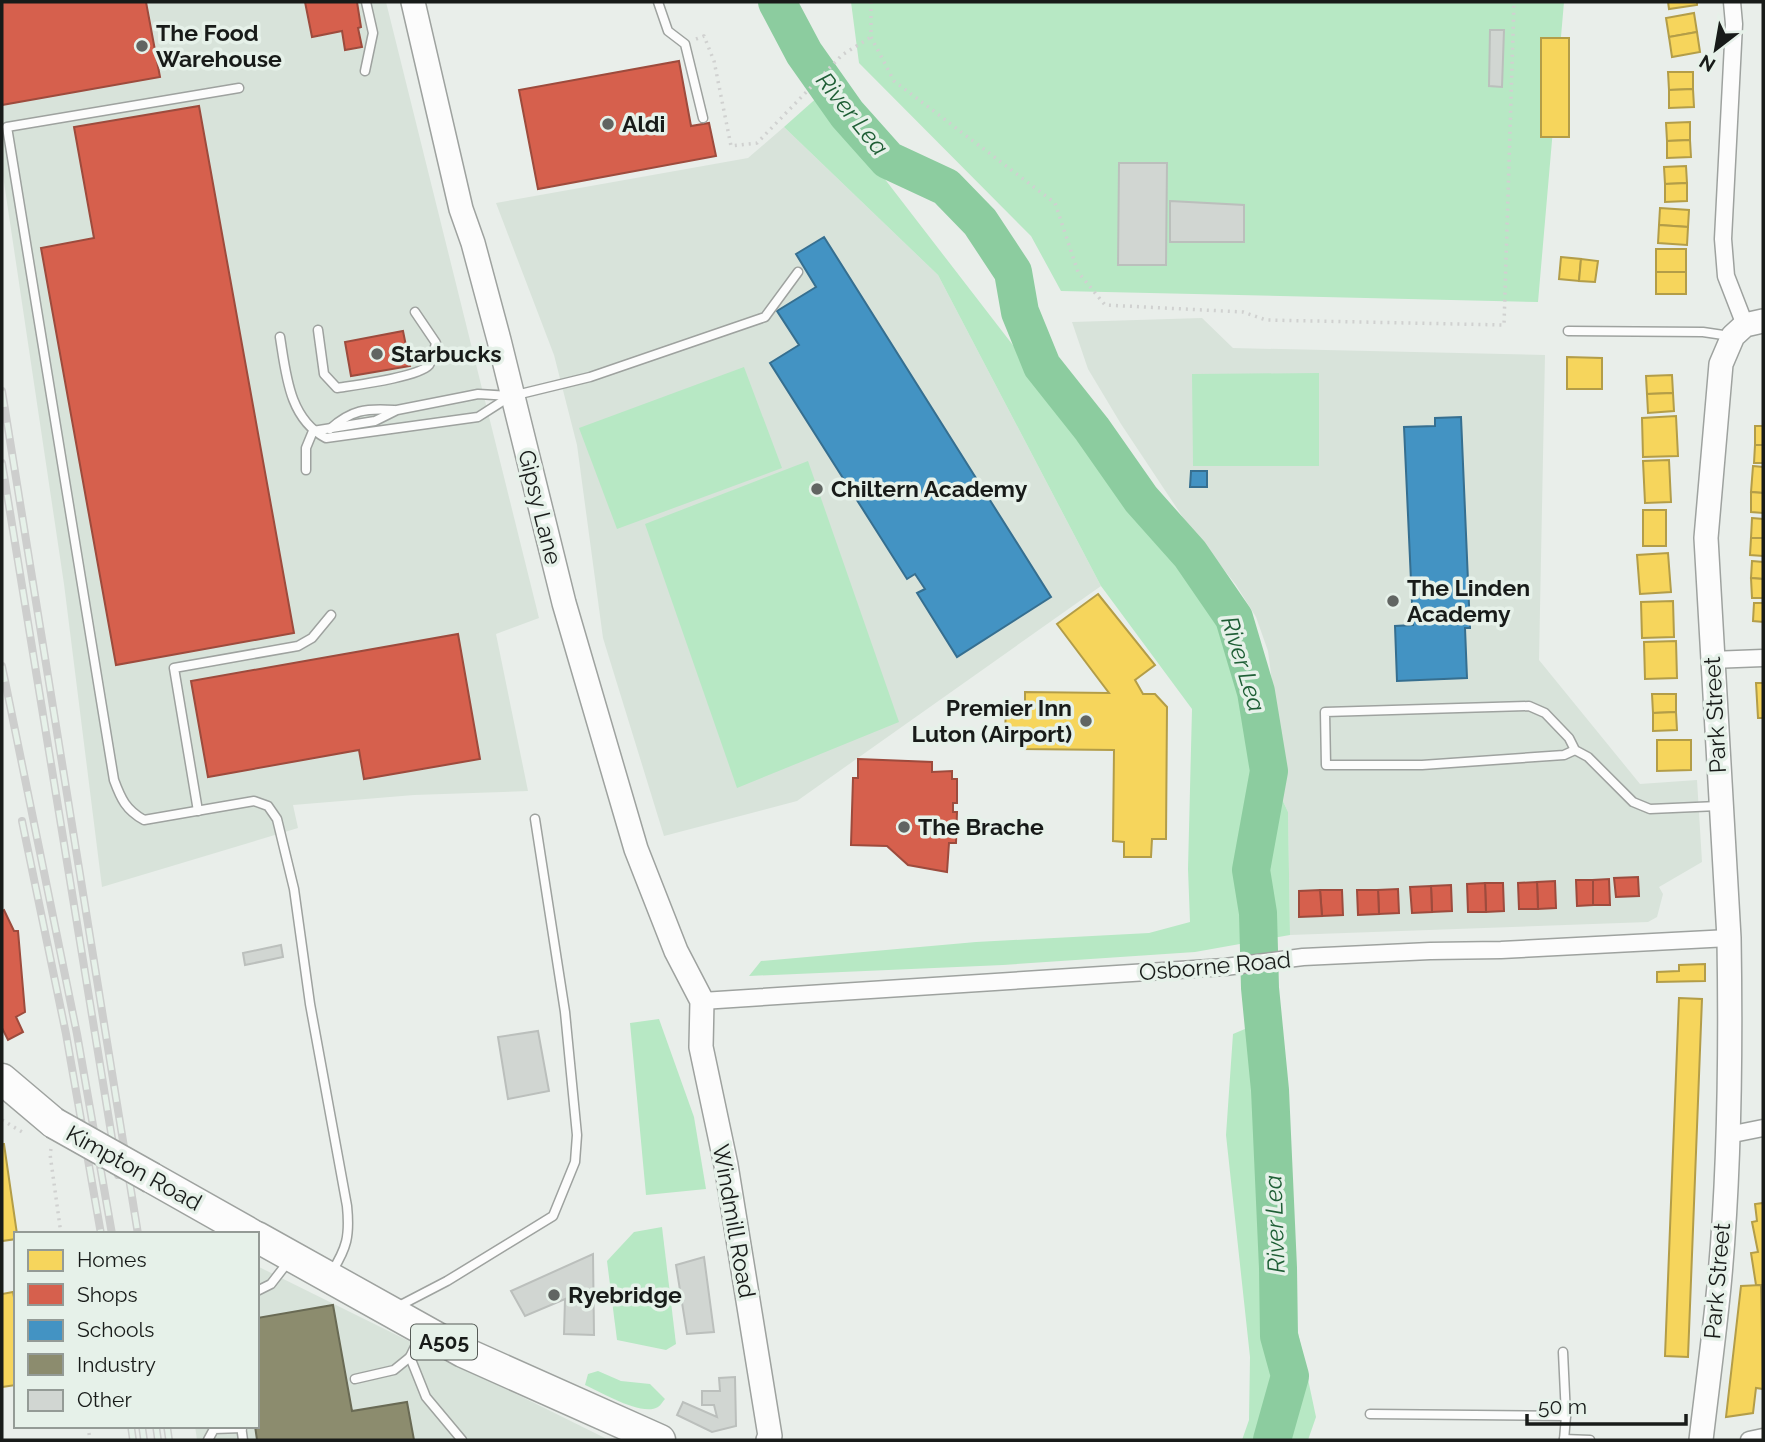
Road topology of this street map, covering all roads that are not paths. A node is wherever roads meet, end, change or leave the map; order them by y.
1 (366, 2) edge
2 (413, 2) edge
3 (658, 2) edge
4 (1732, 2) edge
5 (365, 71) dead end
6 (239, 88) dead end
7 (703, 118) dead end
8 (798, 272) dead end
9 (415, 312) dead end
10 (1747, 328) edge
11 (318, 330) dead end
12 (1568, 331) dead end
13 (280, 337) dead end
14 (512, 396) junction
15 (313, 431) junction
16 (306, 470) dead end
17 (331, 615) dead end
18 (1763, 658) edge
19 (1712, 660) junction
20 (1575, 750) junction
21 (1720, 806) junction
22 (198, 811) junction
23 (535, 818) dead end
24 (1729, 938) junction
25 (702, 1001) junction
26 (2, 1080) edge
27 (2, 1104) edge
28 (1763, 1128) edge
29 (1728, 1135) junction
30 (53, 1136) junction
31 (247, 1232) edge
32 (259, 1238) edge
33 (292, 1257) junction
34 (328, 1278) junction
35 (259, 1290) edge
36 (388, 1311) junction
37 (416, 1344) junction
38 (1563, 1352) dead end
39 (355, 1379) dead end
40 (1370, 1414) dead end
41 (1566, 1416) junction
42 (228, 1428) edge
43 (645, 1437) edge
44 (1763, 1437) edge
45 (208, 1440) edge
46 (462, 1440) edge
47 (768, 1440) edge
48 (1564, 1440) edge
49 (1590, 1440) edge
50 (1701, 1440) edge
51 (1749, 1440) edge

1 - 5 lane
2 - 14 main road, Gipsy Lane
3 - 7 lane
4 - 10 street
6 - 22 lane
8 - 14 lane
9 - 11 lane
10 - 12 lane
10 - 19 main road, Park Street
13 - 15 lane
14 - 15 lane
14 - 15 lane
14 - 25 main road, Gipsy Lane
15 - 16 lane
17 - 22 lane
18 - 19 street
19 - 21 main road, Park Street
20 - 20 lane
20 - 21 lane
21 - 24 main road, Park Street
22 - 34 lane
23 - 36 lane
24 - 25 street, Osborne Road
24 - 29 main road, Park Street
25 - 47 main road, Windmill Road
26 - 30 highway, Kimpton Road
27 - 30 highway, Kimpton Road
28 - 29 street
29 - 50 main road, Park Street
30 - 31 highway, Kimpton Road, bridge
32 - 33 highway, A505
33 - 34 highway, A505
33 - 35 lane
34 - 36 highway, A505
36 - 37 highway, A505
37 - 39 lane
37 - 43 highway, A505
37 - 46 lane
38 - 41 lane
40 - 41 lane
41 - 48 lane
42 - 45 lane
44 - 51 street
48 - 49 lane

